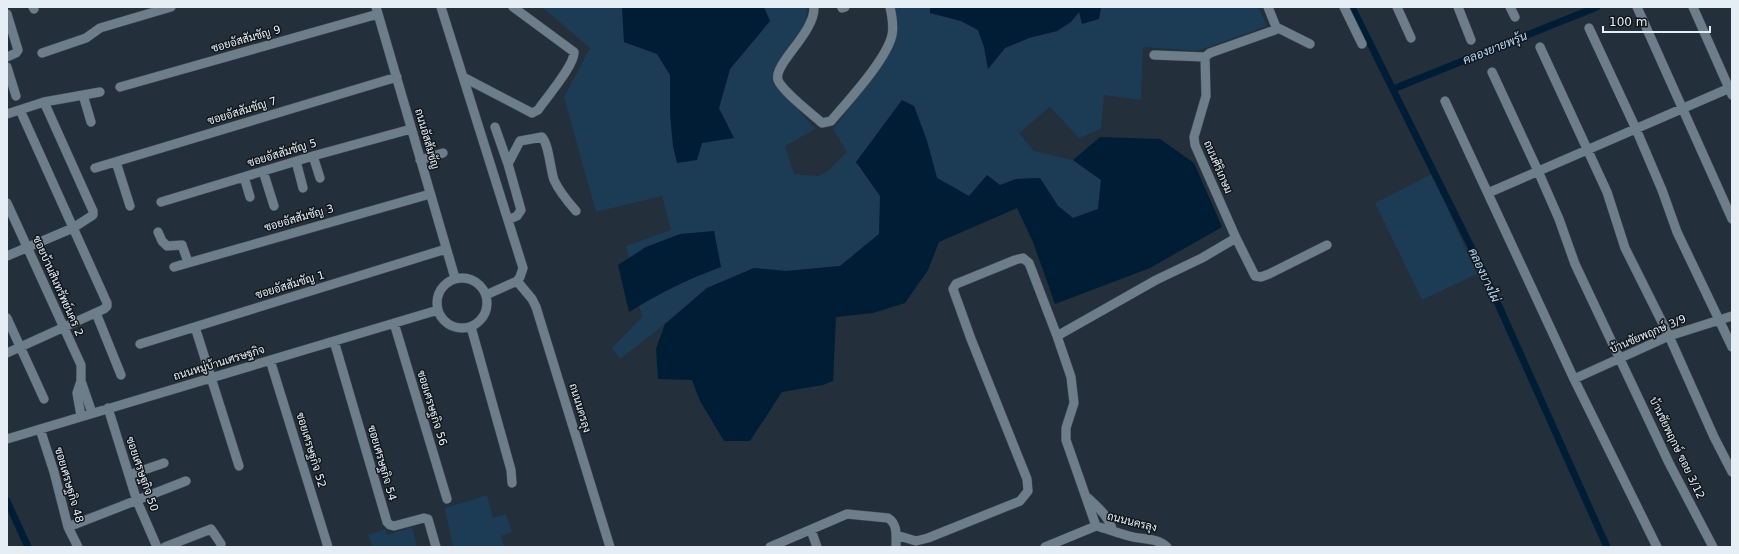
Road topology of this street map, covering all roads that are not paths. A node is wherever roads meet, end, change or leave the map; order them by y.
1 (171, 7) edge
2 (441, 7) edge
3 (513, 7) edge
4 (814, 7) edge
5 (890, 7) edge
6 (1268, 7) edge
7 (1344, 7) edge
8 (1397, 7) edge
9 (1458, 7) edge
10 (1510, 7) edge
11 (1637, 7) edge
12 (1693, 7) edge
13 (377, 10) edge
14 (7, 14) edge
15 (1514, 17) dead end
16 (1276, 27) junction
17 (1590, 28) dead end
18 (1411, 38) dead end
19 (1471, 40) dead end
20 (1310, 44) dead end
21 (1362, 44) dead end
22 (1540, 47) dead end
23 (42, 53) dead end
24 (1154, 55) dead end
25 (7, 57) edge
26 (1205, 57) junction
27 (7, 67) edge
28 (1492, 72) dead end
29 (397, 77) junction
30 (463, 77) junction
31 (120, 87) dead end
32 (1731, 90) edge
33 (100, 92) dead end
34 (83, 95) junction
35 (16, 96) dead end
36 (1445, 101) dead end
37 (44, 102) junction
38 (1683, 108) junction
39 (20, 110) junction
40 (7, 114) edge
41 (91, 122) dead end
42 (495, 127) dead end
43 (411, 129) junction
44 (1636, 129) junction
45 (1587, 150) junction
46 (443, 153) dead end
47 (314, 156) junction
48 (420, 160) junction
49 (296, 161) junction
50 (116, 162) junction
51 (508, 164) junction
52 (95, 168) dead end
53 (263, 171) junction
54 (1538, 171) junction
55 (244, 177) junction
56 (320, 178) dead end
57 (304, 188) dead end
58 (1488, 193) junction
59 (430, 194) junction
60 (250, 197) dead end
61 (161, 202) dead end
62 (7, 203) edge
63 (130, 206) dead end
64 (274, 206) dead end
65 (576, 211) dead end
66 (1732, 219) edge
67 (508, 220) junction
68 (73, 228) junction
69 (158, 232) dead end
70 (1236, 238) junction
71 (1327, 245) dead end
72 (28, 247) junction
73 (446, 249) junction
74 (7, 256) edge
75 (188, 262) junction
76 (174, 267) dead end
77 (455, 278) junction
78 (517, 281) junction
79 (486, 295) junction
80 (438, 310) junction
81 (96, 313) junction
82 (1732, 316) edge
83 (7, 318) edge
84 (1719, 320) junction
85 (394, 323) junction
86 (195, 327) junction
87 (471, 327) junction
88 (65, 328) junction
89 (1057, 336) junction
90 (1669, 336) junction
91 (334, 341) junction
92 (140, 344) dead end
93 (20, 347) junction
94 (1732, 347) edge
95 (7, 353) edge
96 (1620, 358) junction
97 (270, 360) junction
98 (121, 375) dead end
99 (211, 378) junction
100 (1574, 379) junction
101 (81, 381) junction
102 (44, 399) dead end
103 (108, 408) junction
104 (92, 413) junction
105 (81, 416) junction
106 (40, 429) junction
107 (7, 439) edge
108 (164, 463) dead end
109 (239, 466) dead end
110 (1732, 472) edge
111 (129, 475) junction
112 (186, 481) dead end
113 (512, 483) dead end
114 (1087, 497) junction
115 (447, 500) dead end
116 (137, 501) junction
117 (1096, 526) junction
118 (68, 528) junction
119 (811, 530) junction
120 (1113, 531) junction
121 (896, 535) junction
122 (221, 544) dead end
123 (78, 547) edge
124 (157, 547) edge
125 (166, 547) edge
126 (328, 547) edge
127 (436, 547) edge
128 (610, 547) edge
129 (770, 547) edge
130 (817, 547) edge
131 (896, 547) edge
132 (1045, 547) edge
133 (1167, 547) edge
134 (1657, 547) edge
135 (1713, 547) edge

1 - 23 street
2 - 30 street
3 - 30 street
4 - 5 street
6 - 16 street
7 - 21 street
8 - 18 street
9 - 19 street
10 - 15 street
11 - 38 street
12 - 32 street
13 - 29 street, ถนนอัสสัมชัญ
13 - 31 street, ซอยอัสสัมชัญ 9
14 - 25 street
16 - 20 street
16 - 26 street
17 - 44 street
22 - 45 street
24 - 26 street
26 - 70 street, ถนนศิริเกษม
27 - 35 street
28 - 54 street, บ้านชัยพฤกษ์ ซอย 3/12
29 - 43 street, ถนนอัสสัมชัญ
29 - 50 street, ซอยอัสสัมชัญ 7
30 - 67 street
32 - 38 street
33 - 34 street
34 - 37 street
34 - 41 street
36 - 58 street
37 - 39 street
37 - 68 street
38 - 44 street
38 - 66 street
39 - 40 street
39 - 68 street
42 - 51 street
43 - 47 street, ซอยอัสสัมชัญ 5
43 - 48 street, ถนนอัสสัมชัญ
44 - 45 street
44 - 84 street
45 - 54 street
45 - 90 street
46 - 48 street
47 - 49 street, ซอยอัสสัมชัญ 5
47 - 56 street
48 - 59 street, ถนนอัสสัมชัญ
49 - 53 street, ซอยอัสสัมชัญ 5
49 - 57 street
50 - 52 street, ซอยอัสสัมชัญ 7
50 - 63 street
51 - 65 street
51 - 67 street
53 - 55 street, ซอยอัสสัมชัญ 5
53 - 64 street
54 - 58 street
54 - 96 street, บ้านชัยพฤกษ์ ซอย 3/12
55 - 60 street
55 - 61 street, ซอยอัสสัมชัญ 5
58 - 100 street
59 - 73 street, ถนนอัสสัมชัญ
59 - 75 street, ซอยอัสสัมชัญ 3
62 - 72 street, ซอยบ้านสินทรัพย์นคร 2
67 - 78 street
68 - 72 street
68 - 81 street
69 - 75 street
70 - 71 street, ถนนศิริเกษม
70 - 89 street
72 - 74 street
72 - 88 street, ซอยบ้านสินทรัพย์นคร 2
73 - 77 street, ถนนอัสสัมชัญ
73 - 86 street, ซอยอัสสัมชัญ 1
75 - 76 street, ซอยอัสสัมชัญ 3
77 - 79 street
77 - 80 street
78 - 79 street
78 - 128 street, ถนนนครลุง
79 - 87 street
80 - 85 street, ถนนหมู่บ้านเศรษฐกิจ
80 - 87 street
81 - 88 street
81 - 98 street
82 - 84 street, บ้านชัยพฤกษ์ 3/9
83 - 93 street
84 - 90 street, บ้านชัยพฤกษ์ 3/9
84 - 94 street
85 - 91 street, ถนนหมู่บ้านเศรษฐกิจ
85 - 115 street, ซอยเศรษฐกิจ 56
86 - 92 street, ซอยอัสสัมชัญ 1
86 - 99 street
87 - 113 street
88 - 93 street
88 - 101 street, ซอยบ้านสินทรัพย์นคร 2
89 - 114 street
89 - 121 street
90 - 96 street, บ้านชัยพฤกษ์ 3/9
90 - 110 street
91 - 97 street, ถนนหมู่บ้านเศรษฐกิจ
91 - 127 street, ซอยเศรษฐกิจ 54
93 - 95 street
93 - 102 street
96 - 100 street, บ้านชัยพฤกษ์ 3/9
96 - 135 street, บ้านชัยพฤกษ์ ซอย 3/12
97 - 99 street, ถนนหมู่บ้านเศรษฐกิจ
97 - 126 street, ซอยเศรษฐกิจ 52
99 - 103 street, ถนนหมู่บ้านเศรษฐกิจ
99 - 109 street
100 - 134 street
101 - 104 street, ซอยบ้านสินทรัพย์นคร 2
101 - 105 street, ซอยบ้านสินทรัพย์นคร 2
103 - 104 street, ถนนหมู่บ้านเศรษฐกิจ
103 - 111 street, ซอยเศรษฐกิจ 50
104 - 105 street, ถนนหมู่บ้านเศรษฐกิจ
105 - 106 street, ถนนหมู่บ้านเศรษฐกิจ
106 - 107 street, ถนนหมู่บ้านเศรษฐกิจ
106 - 118 street, ซอยเศรษฐกิจ 48
108 - 111 street
111 - 116 street, ซอยเศรษฐกิจ 50
112 - 116 street
114 - 117 street
114 - 120 street
116 - 118 street
116 - 124 street, ซอยเศรษฐกิจ 50
117 - 120 street, ถนนนครลุง
117 - 132 street, ถนนนครลุง
118 - 123 street, ซอยเศรษฐกิจ 48
119 - 121 street
119 - 129 street
119 - 130 street
120 - 133 street, ถนนนครลุง
121 - 131 street
122 - 125 street

